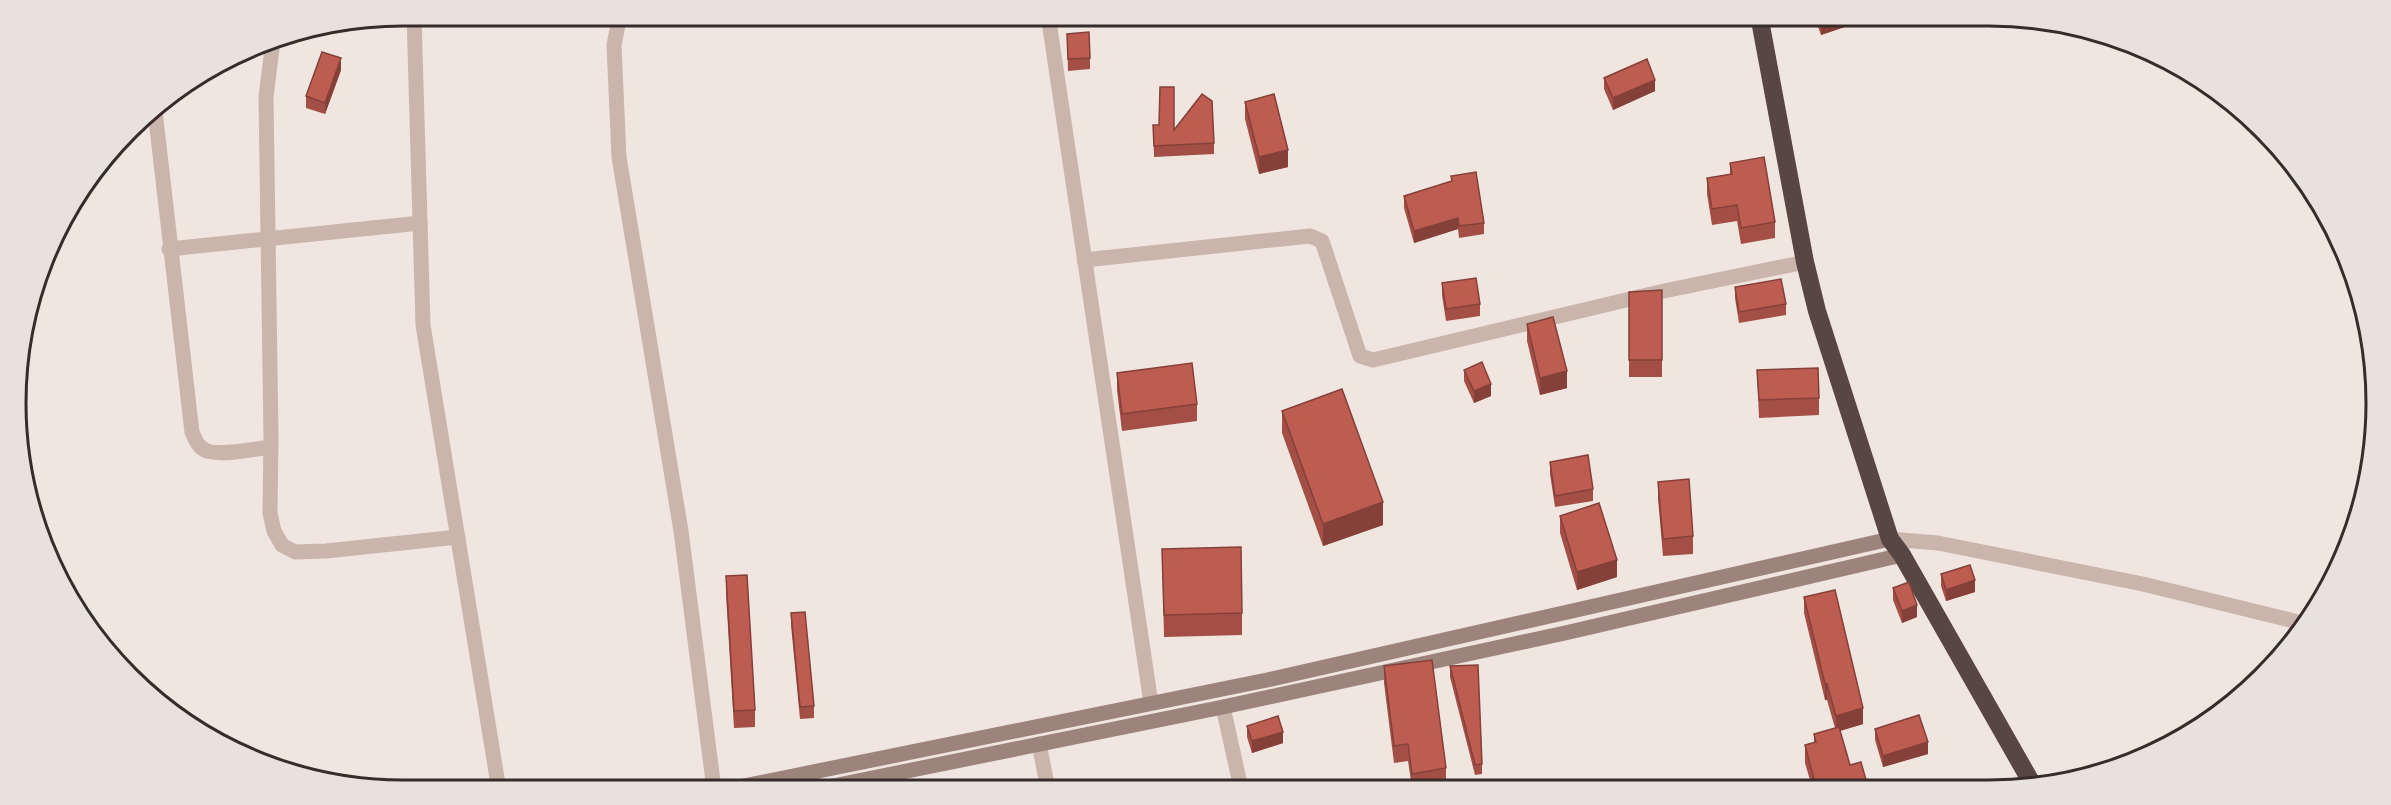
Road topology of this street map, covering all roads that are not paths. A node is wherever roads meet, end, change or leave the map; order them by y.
1 (414, 26) edge
2 (618, 26) edge
3 (1050, 26) edge
4 (1761, 26) edge
5 (272, 49) edge
6 (155, 118) edge
7 (420, 223) junction
8 (268, 239) junction
9 (169, 249) junction
10 (1084, 260) junction
11 (1805, 262) junction
12 (271, 447) junction
13 (458, 537) junction
14 (1890, 539) junction
15 (1938, 543) junction
16 (1902, 555) junction
17 (2295, 621) edge
18 (1151, 703) junction
19 (1223, 707) junction
20 (1040, 744) junction
21 (2028, 777) edge
22 (497, 780) edge
23 (713, 780) edge
24 (773, 780) edge
25 (897, 780) edge
26 (1046, 780) edge
27 (1239, 780) edge

1 - 7 street
2 - 23 street
3 - 10 street
4 - 11 highway
5 - 8 street
6 - 9 street
7 - 8 street
7 - 13 street
8 - 9 street
8 - 12 street
9 - 12 street
10 - 11 street
10 - 18 street
11 - 14 highway
12 - 13 street
13 - 22 street
14 - 15 street
14 - 16 highway
14 - 18 street
15 - 16 street
15 - 17 street
16 - 19 street
16 - 21 highway
18 - 24 street
19 - 20 street
19 - 27 street
20 - 25 street
20 - 26 street

